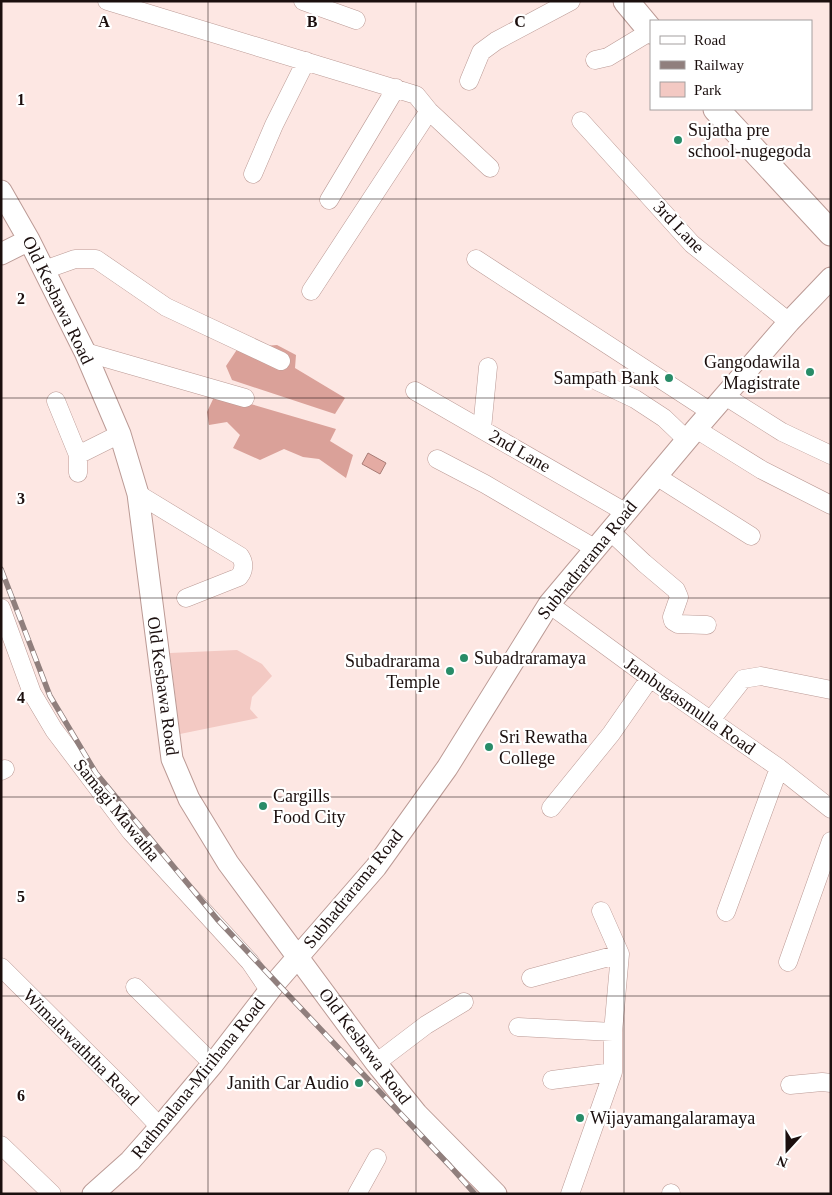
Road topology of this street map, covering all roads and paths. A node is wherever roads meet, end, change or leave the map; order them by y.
1 (108, 1) edge
2 (303, 1) edge
3 (571, 1) edge
4 (635, 4) edge
5 (356, 20) dead end
6 (650, 29) edge
7 (650, 32) edge
8 (595, 60) dead end
9 (306, 61) junction
10 (469, 81) dead end
11 (396, 88) junction
12 (717, 110) edge
13 (429, 111) junction
14 (581, 121) dead end
15 (490, 168) dead end
16 (254, 174) dead end
17 (1, 191) edge
18 (330, 200) dead end
19 (828, 227) edge
20 (29, 240) junction
21 (1, 254) edge
22 (476, 259) dead end
23 (44, 270) junction
24 (831, 278) edge
25 (311, 291) dead end
26 (789, 322) junction
27 (85, 352) junction
28 (281, 361) dead end
29 (488, 367) dead end
30 (597, 381) dead end
31 (415, 391) dead end
32 (725, 396) junction
33 (246, 398) dead end
34 (56, 401) dead end
35 (711, 412) junction
36 (482, 429) junction
37 (120, 434) junction
38 (691, 434) junction
39 (78, 455) junction
40 (831, 455) edge
41 (437, 459) dead end
42 (78, 473) dead end
43 (656, 476) junction
44 (138, 494) junction
45 (831, 505) edge
46 (625, 512) junction
47 (610, 531) junction
48 (751, 536) dead end
49 (596, 549) junction
50 (186, 598) dead end
51 (549, 604) junction
52 (1, 608) edge
53 (707, 626) dead end
54 (650, 678) junction
55 (831, 690) edge
56 (711, 720) junction
57 (779, 768) junction
58 (551, 808) dead end
59 (831, 809) edge
60 (831, 841) edge
61 (601, 911) dead end
62 (726, 912) dead end
63 (620, 954) junction
64 (297, 957) junction
65 (788, 962) dead end
66 (1, 967) edge
67 (531, 978) dead end
68 (135, 987) dead end
69 (269, 990) junction
70 (464, 1002) dead end
71 (518, 1027) dead end
72 (613, 1032) junction
73 (376, 1063) junction
74 (213, 1064) junction
75 (612, 1072) junction
76 (552, 1080) dead end
77 (831, 1083) edge
78 (790, 1085) dead end
79 (160, 1127) junction
80 (1, 1145) edge
81 (377, 1158) dead end
82 (52, 1194) edge
83 (93, 1194) edge
84 (356, 1194) edge
85 (496, 1194) edge
86 (570, 1194) edge

1 - 9 street
2 - 5 street
3 - 10 street
4 - 6 highway
7 - 8 street
9 - 11 street
9 - 16 street
11 - 13 street
11 - 18 street
12 - 19 highway
13 - 15 street
13 - 25 street
14 - 26 street, 3rd Lane
17 - 20 main road, Old Kesbawa Road
20 - 21 main road
20 - 23 main road, Old Kesbawa Road
22 - 35 street
23 - 27 main road, Old Kesbawa Road
23 - 28 street
24 - 26 main road, Subhadrarama Road
26 - 32 main road, Subhadrarama Road
27 - 33 street
27 - 37 main road, Old Kesbawa Road
29 - 36 street
30 - 38 street
31 - 36 street, 2nd Lane
32 - 35 main road, Subhadrarama Road
32 - 40 street
34 - 39 street
35 - 38 main road, Subhadrarama Road
36 - 46 street, 2nd Lane
37 - 39 street
37 - 44 main road, Old Kesbawa Road
38 - 43 main road, Subhadrarama Road
38 - 45 street
39 - 42 street
41 - 49 street
43 - 46 main road, Subhadrarama Road
43 - 48 street
44 - 50 street
44 - 64 main road, Old Kesbawa Road
46 - 47 main road, Subhadrarama Road
47 - 49 main road, Subhadrarama Road
47 - 53 street
49 - 51 main road, Subhadrarama Road
51 - 54 street, Jambugasmulla Road
51 - 64 main road, Subhadrarama Road
52 - 69 street, Samagi Mawatha
54 - 56 street, Jambugasmulla Road
54 - 58 street
55 - 56 street
56 - 57 street, Jambugasmulla Road
57 - 59 street, Jambugasmulla Road
57 - 62 street
60 - 65 street
61 - 63 street
63 - 67 street
63 - 72 street
64 - 69 main road, Rathmalana-Mirihana Road
64 - 73 main road, Old Kesbawa Road
66 - 79 street, Wimalawaththa Road
68 - 74 street
69 - 74 main road, Rathmalana-Mirihana Road
70 - 73 street
71 - 72 street
72 - 75 street
73 - 85 main road, Old Kesbawa Road
74 - 79 main road, Rathmalana-Mirihana Road
75 - 76 street
75 - 86 street
77 - 78 street
79 - 83 main road, Rathmalana-Mirihana Road
80 - 82 street
81 - 84 street

